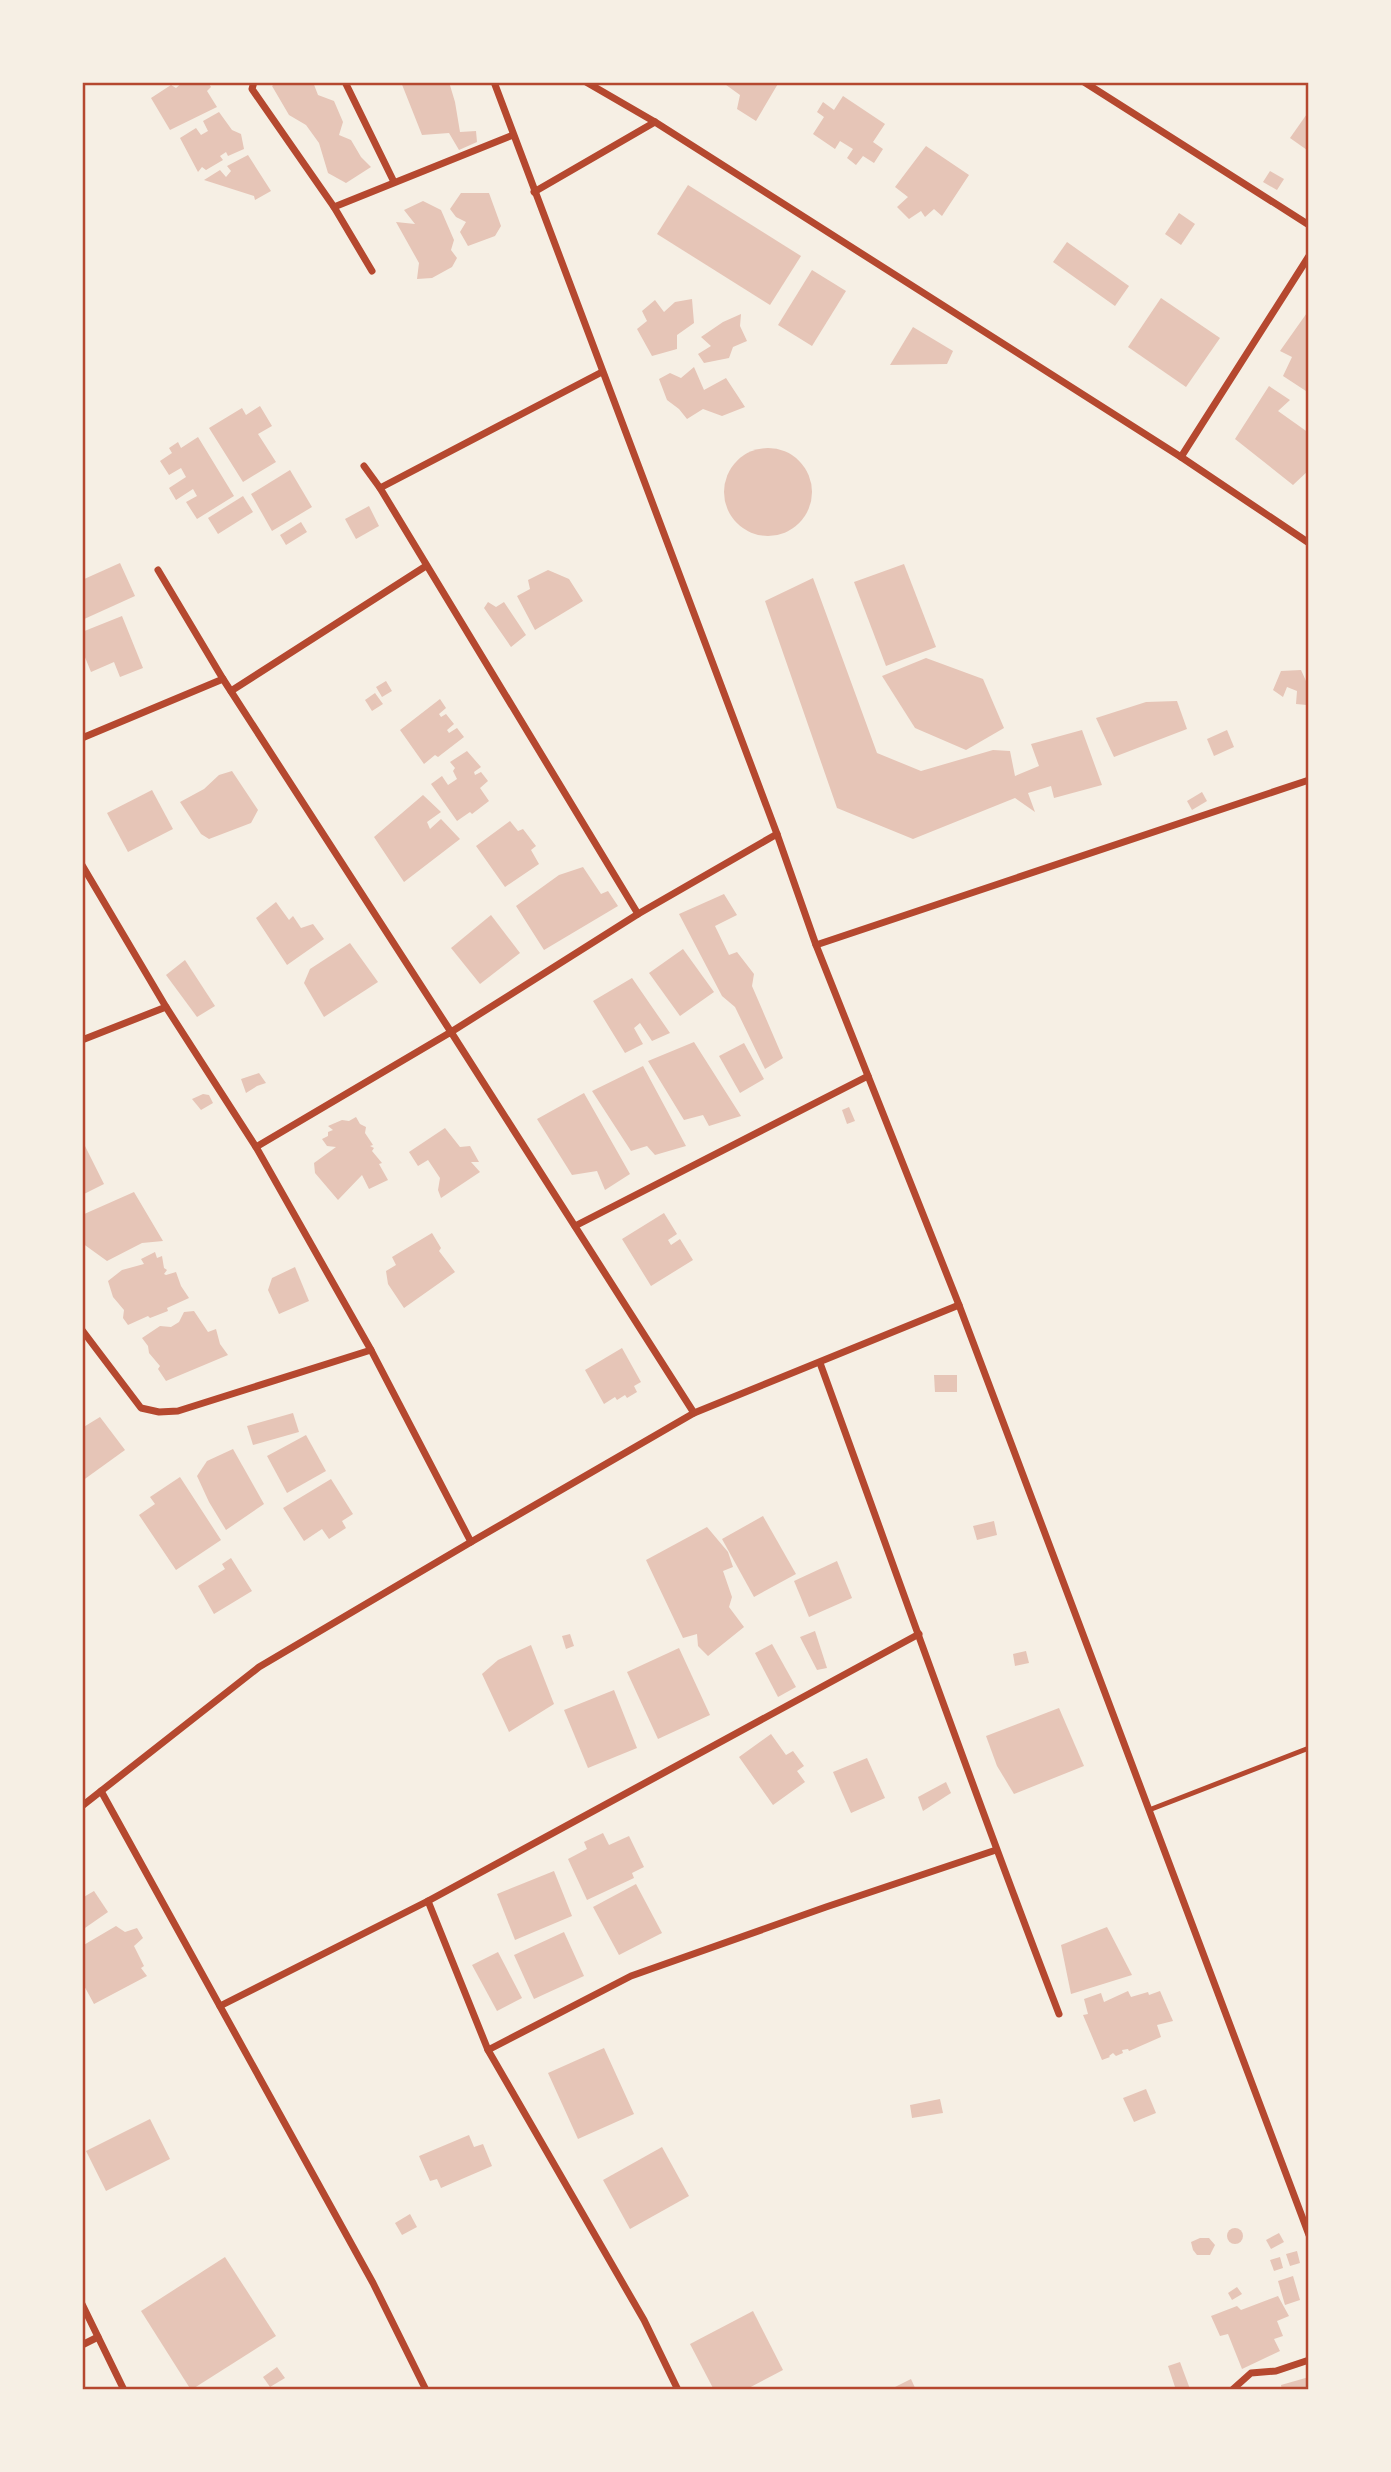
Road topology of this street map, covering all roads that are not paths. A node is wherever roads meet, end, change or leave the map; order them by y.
1 (254, 82) edge
2 (345, 82) edge
3 (495, 82) edge
4 (586, 82) edge
5 (1084, 82) edge
6 (655, 122) junction
7 (513, 135) junction
8 (394, 182) junction
9 (534, 192) junction
10 (334, 207) junction
11 (1309, 225) edge
12 (1309, 256) edge
13 (372, 271) dead end
14 (602, 372) junction
15 (1181, 457) junction
16 (364, 466) dead end
17 (380, 488) junction
18 (1309, 544) edge
19 (426, 566) junction
20 (158, 570) dead end
21 (223, 679) junction
22 (231, 691) junction
23 (82, 738) edge
24 (1309, 780) edge
25 (777, 834) junction
26 (82, 865) edge
27 (638, 914) junction
28 (816, 945) junction
29 (166, 1007) junction
30 (451, 1031) junction
31 (82, 1040) edge
32 (868, 1076) junction
33 (256, 1147) junction
34 (575, 1226) junction
35 (959, 1305) junction
36 (82, 1330) edge
37 (371, 1350) junction
38 (820, 1363) junction
39 (694, 1413) junction
40 (471, 1542) junction
41 (919, 1634) junction
42 (1309, 1748) edge
43 (101, 1791) junction
44 (82, 1805) edge
45 (1149, 1810) junction
46 (996, 1850) junction
47 (428, 1901) junction
48 (220, 2006) junction
49 (1059, 2014) dead end
50 (488, 2050) junction
51 (1309, 2235) edge
52 (82, 2304) edge
53 (98, 2337) junction
54 (82, 2345) edge
55 (1309, 2360) edge
56 (124, 2390) edge
57 (426, 2390) edge
58 (678, 2390) edge
59 (1232, 2390) edge

1 - 10 street
2 - 8 street
3 - 7 street
4 - 6 street
5 - 11 street
6 - 9 street
6 - 15 street
7 - 8 street
7 - 9 street
8 - 10 street
9 - 14 street
10 - 13 street
12 - 15 street
14 - 17 street
14 - 25 street
15 - 18 street
16 - 17 street
17 - 19 street
19 - 22 street
19 - 27 street
20 - 21 street
21 - 22 street
21 - 23 street
22 - 30 street
24 - 28 street
25 - 27 street
25 - 28 street
26 - 29 street
27 - 30 street
28 - 32 street
29 - 31 street
29 - 33 street
30 - 33 street
30 - 34 street
32 - 34 street
32 - 35 street
33 - 37 street
34 - 39 street
35 - 38 street
35 - 45 street
36 - 37 street
37 - 40 street
38 - 39 street
38 - 41 street
39 - 40 street
40 - 43 street
41 - 46 street
41 - 47 street
42 - 45 lane
43 - 44 street
43 - 48 street
45 - 51 street
46 - 49 street
46 - 50 street
47 - 48 street
47 - 50 street
48 - 57 street
50 - 58 street
52 - 53 street
53 - 54 street
53 - 56 street
55 - 59 street

